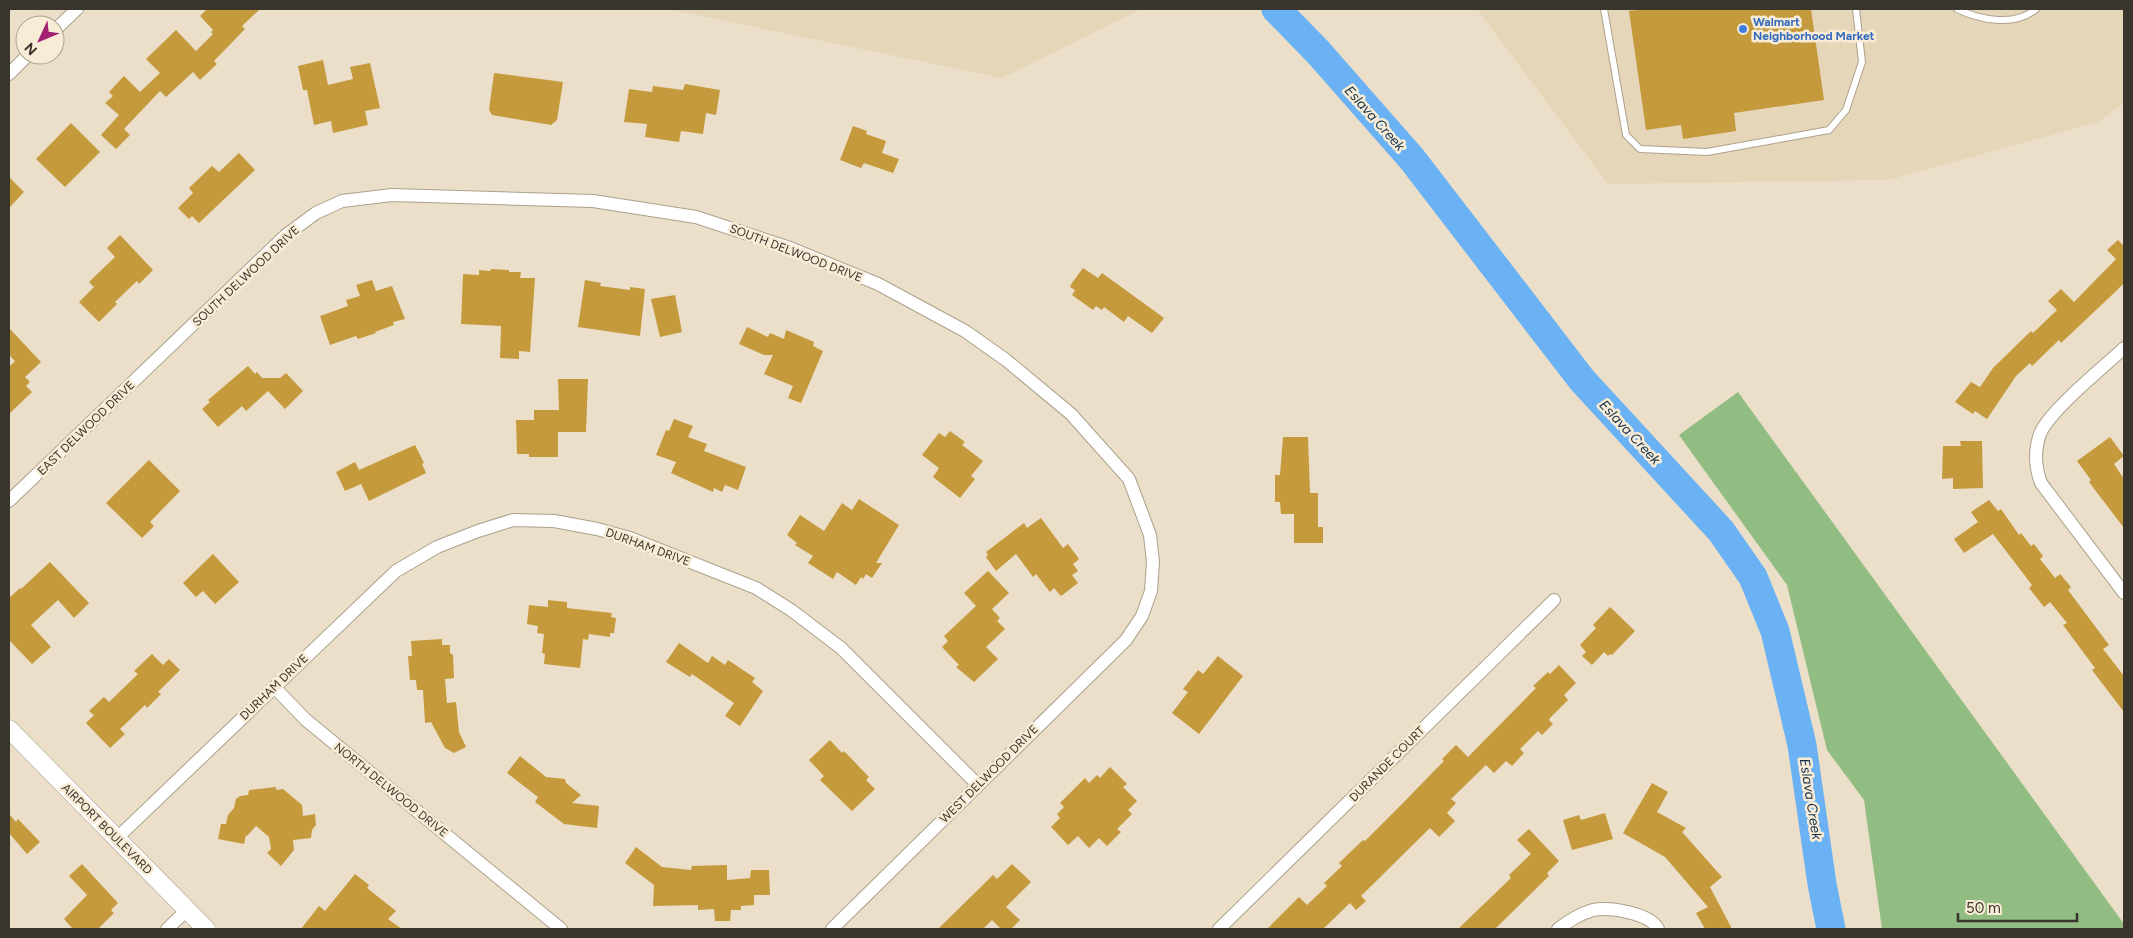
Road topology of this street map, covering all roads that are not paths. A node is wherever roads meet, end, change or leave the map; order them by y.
1 (77, 9) edge
2 (1604, 9) edge
3 (1856, 9) edge
4 (1957, 9) edge
5 (2036, 9) edge
6 (65, 20) edge
7 (18, 65) edge
8 (9, 74) edge
9 (2124, 348) edge
10 (162, 355) joint
11 (9, 501) edge
12 (2122, 590) edge
13 (1554, 600) dead end
14 (1142, 616) joint
15 (274, 687) junction
16 (9, 729) edge
17 (978, 785) junction
18 (116, 839) junction
19 (187, 910) junction
20 (167, 929) edge
21 (206, 929) edge
22 (561, 929) edge
23 (832, 929) edge
24 (1220, 929) edge
25 (1558, 929) edge
26 (1658, 929) edge

1 - 6 street
2 - 3 lane
4 - 5 lane
7 - 8 street
9 - 12 street
10 - 11 street, EAST DELWOOD DRIVE
10 - 14 street, SOUTH DELWOOD DRIVE
13 - 24 street, DURANDE COURT
14 - 17 street, WEST DELWOOD DRIVE
15 - 17 street, DURHAM DRIVE
15 - 18 street, DURHAM DRIVE
15 - 22 street, NORTH DELWOOD DRIVE
16 - 18 main road, AIRPORT BOULEVARD
17 - 23 street, WEST DELWOOD DRIVE
18 - 19 main road, AIRPORT BOULEVARD
19 - 20 street
19 - 21 main road, AIRPORT BOULEVARD
25 - 26 street

